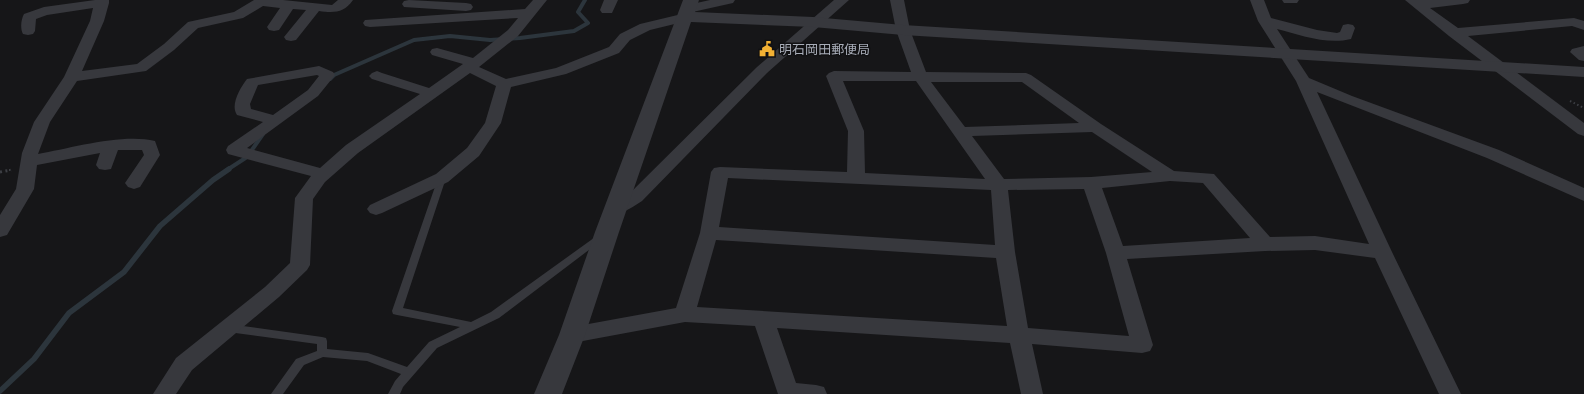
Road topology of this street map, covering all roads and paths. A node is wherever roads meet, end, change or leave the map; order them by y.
1 (346, 0) edge
2 (728, 0) edge
3 (842, 0) edge
4 (897, 0) edge
5 (1258, 0) edge
6 (1463, 0) edge
7 (263, 1) edge
8 (102, 2) edge
9 (1415, 2) edge
10 (409, 4) dead end
11 (536, 4) edge
12 (289, 5) junction
13 (316, 7) junction
14 (689, 9) edge
15 (1265, 21) junction
16 (813, 22) junction
17 (370, 23) dead end
18 (1584, 26) edge
19 (274, 27) dead end
20 (1348, 28) dead end
21 (903, 30) junction
22 (28, 31) dead end
23 (1454, 33) junction
24 (291, 37) dead end
25 (1584, 50) edge
26 (437, 52) dead end
27 (1285, 53) junction
28 (1584, 57) edge
29 (472, 65) junction
30 (1498, 67) junction
31 (1584, 72) edge
32 (377, 76) dead end
33 (72, 77) junction
34 (920, 78) junction
35 (1304, 81) junction
36 (504, 84) junction
37 (431, 93) junction
38 (276, 120) junction
39 (1094, 127) junction
40 (1584, 131) edge
41 (961, 132) junction
42 (111, 146) junction
43 (29, 161) junction
44 (105, 165) dead end
45 (323, 174) junction
46 (1170, 176) junction
47 (856, 177) junction
48 (442, 178) junction
49 (134, 183) dead end
50 (1091, 183) junction
51 (999, 185) junction
52 (1584, 195) edge
53 (616, 208) junction
54 (376, 209) dead end
55 (0, 231) edge
56 (607, 232) junction
57 (709, 233) junction
58 (1266, 244) junction
59 (1005, 252) junction
60 (1382, 252) junction
61 (1116, 253) junction
62 (685, 314) junction
63 (763, 318) junction
64 (471, 326) junction
65 (227, 328) junction
66 (572, 335) junction
67 (1020, 335) junction
68 (322, 353) junction
69 (410, 372) junction
70 (164, 394) edge
71 (278, 394) edge
72 (394, 394) edge
73 (548, 394) edge
74 (816, 394) edge
75 (1032, 394) edge
76 (1450, 394) edge

1 - 13 street
2 - 14 street
3 - 16 street
4 - 21 street
5 - 15 street
6 - 9 street
7 - 12 street
7 - 33 street
8 - 22 street
8 - 33 street
9 - 23 street
10 - 11 street
11 - 17 street
11 - 29 street
12 - 13 street
12 - 19 street
13 - 24 street
14 - 16 street
14 - 36 street
14 - 53 street
15 - 20 street
15 - 27 street
16 - 21 street
16 - 53 street
18 - 23 street
21 - 27 street
21 - 34 street
23 - 30 street
25 - 28 street
26 - 29 street
27 - 30 street
27 - 35 street
29 - 36 street
29 - 37 street
30 - 31 street
30 - 40 street
32 - 37 street
33 - 43 street
34 - 39 street
34 - 41 street
34 - 47 street
35 - 52 street
35 - 60 street
36 - 48 street
37 - 45 street
38 - 38 street
38 - 45 street
39 - 41 street
39 - 46 street
41 - 51 street
42 - 43 street
42 - 44 street
42 - 49 street
43 - 55 street
45 - 65 street
46 - 50 street
46 - 58 street
47 - 51 street
47 - 57 street
48 - 54 street
48 - 64 lane
50 - 51 street
50 - 61 street
51 - 59 street
53 - 56 street
56 - 64 lane
56 - 66 street
57 - 59 street
57 - 62 street
58 - 60 street
58 - 61 street
59 - 67 street
60 - 76 street
61 - 67 street
62 - 63 street
62 - 66 street
63 - 67 street
63 - 74 street
64 - 69 lane
65 - 68 lane
65 - 70 street
66 - 73 street
67 - 75 street
68 - 69 lane
68 - 71 lane
69 - 72 lane

